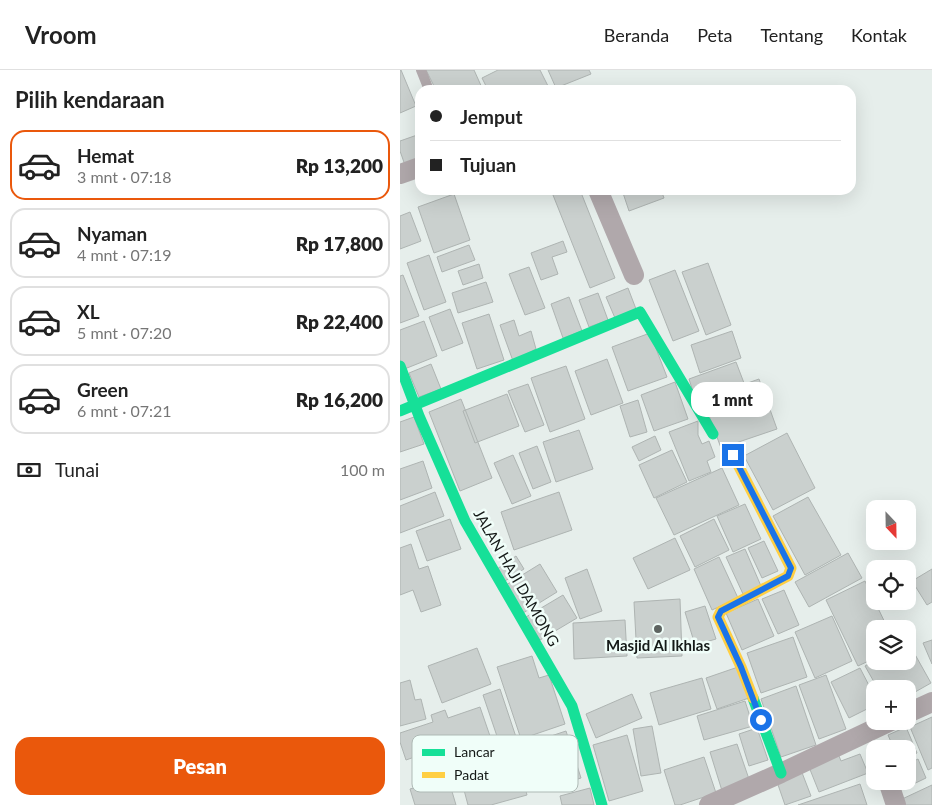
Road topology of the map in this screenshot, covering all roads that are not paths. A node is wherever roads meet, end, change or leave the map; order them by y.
1 (421, 70) edge
2 (427, 85) edge
3 (415, 170) edge
4 (400, 174) edge
5 (600, 195) edge
6 (634, 275) dead end
7 (400, 366) edge
8 (415, 404) junction
9 (400, 411) edge
10 (713, 434) dead end
11 (733, 455) dead end
12 (932, 702) edge
13 (916, 710) edge
14 (872, 730) edge
15 (781, 773) junction
16 (891, 790) edge
17 (602, 805) edge
18 (709, 805) edge
19 (896, 805) edge

1 - 2 lane
3 - 4 street
5 - 6 street
7 - 8 street, JALAN HAJI DAMONG
8 - 9 street
8 - 10 street
8 - 17 street, JALAN HAJI DAMONG
11 - 15 street
12 - 13 street
14 - 15 street
15 - 18 street
16 - 19 street

